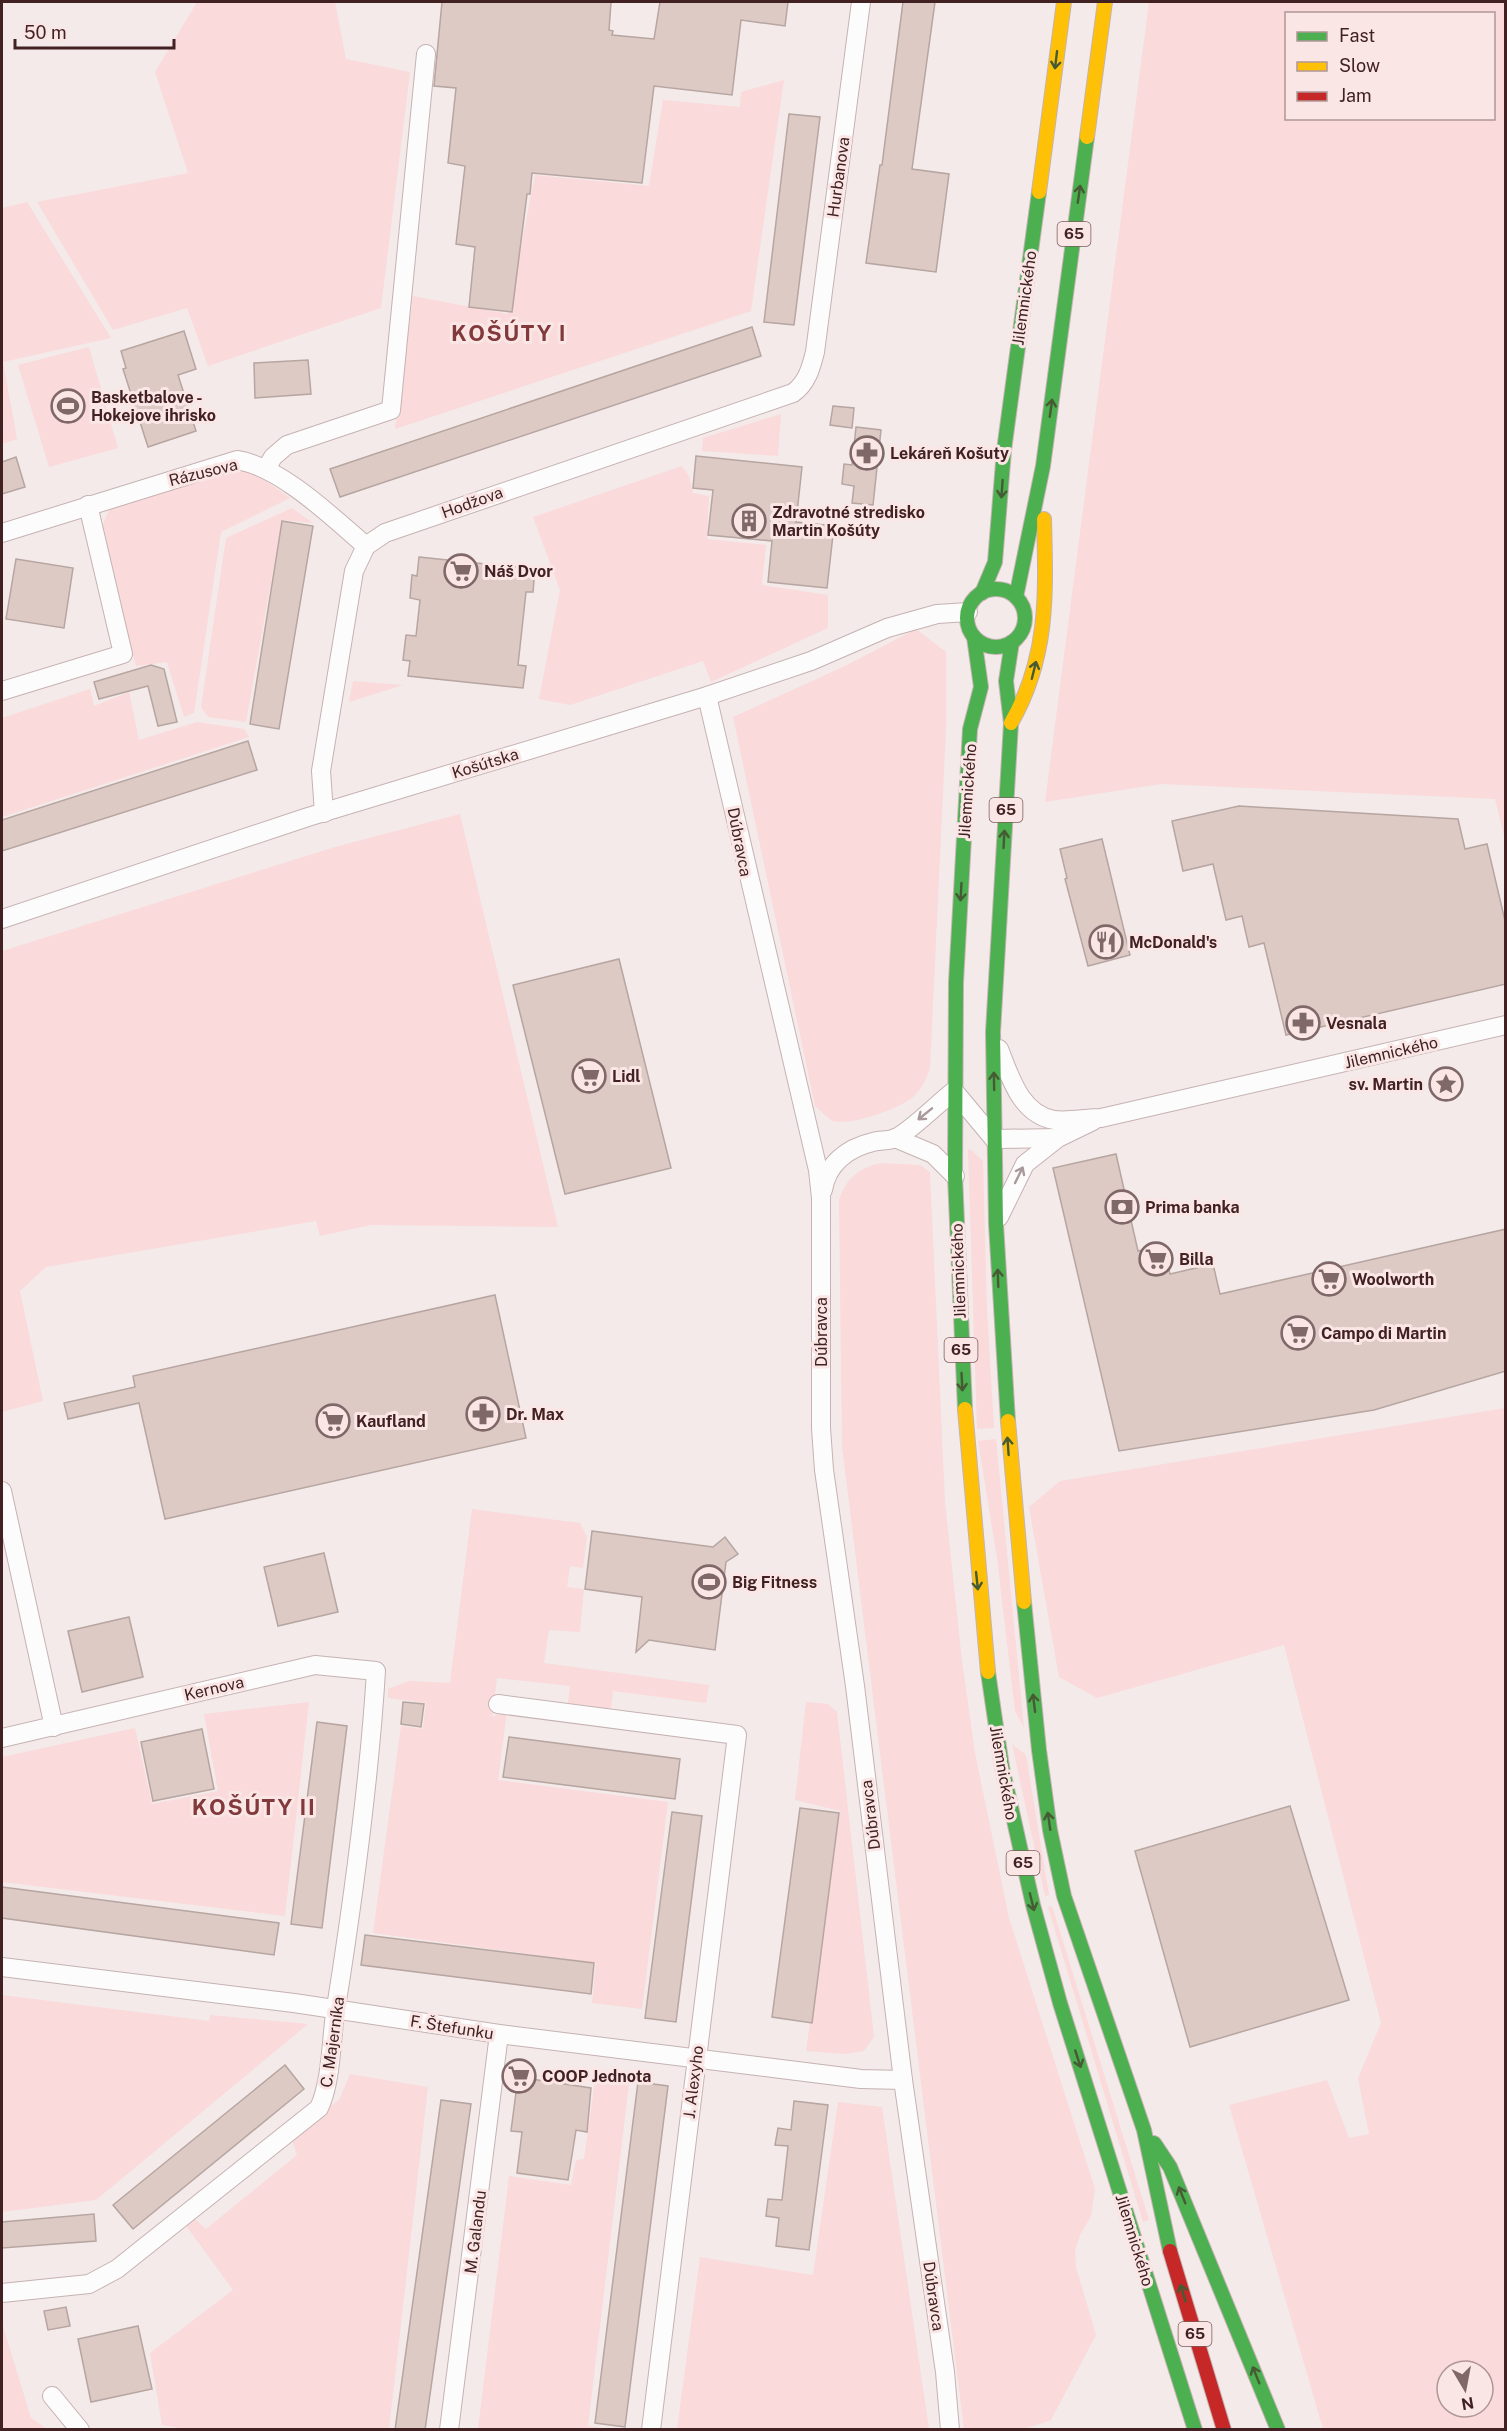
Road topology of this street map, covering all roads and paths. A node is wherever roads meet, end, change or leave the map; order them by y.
1 (861, 2) edge
2 (1064, 2) edge
3 (1105, 2) edge
4 (426, 54) dead end
5 (815, 352) joint
6 (1043, 466) junction
7 (266, 469) junction
8 (88, 505) junction
9 (2, 533) edge
10 (366, 546) junction
11 (982, 593) junction
12 (1016, 597) junction
13 (968, 612) junction
14 (974, 637) junction
15 (1012, 642) junction
16 (2, 691) edge
17 (707, 696) junction
18 (1011, 723) junction
19 (324, 813) junction
20 (2, 919) edge
21 (1506, 1025) edge
22 (993, 1032) junction
23 (954, 1091) junction
24 (1101, 1118) junction
25 (895, 1138) junction
26 (1058, 1138) junction
27 (994, 1139) junction
28 (955, 1176) junction
29 (821, 1198) junction
30 (996, 1224) junction
31 (2, 1491) edge
32 (376, 1671) joint
33 (498, 1704) dead end
34 (54, 1727) junction
35 (2, 1738) edge
36 (2, 1967) edge
37 (336, 2010) junction
38 (499, 2034) junction
39 (696, 2058) junction
40 (903, 2080) junction
41 (1144, 2130) junction
42 (2, 2292) edge
43 (52, 2396) dead end
44 (80, 2430) edge
45 (450, 2430) edge
46 (651, 2430) edge
47 (950, 2430) edge
48 (1195, 2430) edge
49 (1224, 2430) edge
50 (1278, 2430) edge

1 - 5 street, Hurbanova
2 -> 11 main road, Jilemnického / 65
6 -> 3 main road, Jilemnického / 65
4 - 7 street
5 - 10 street, Hodžova
6 - 12 main road, Jilemnického / 65
18 -> 6 main road, Jilemnického / 65
7 - 8 street, Rázusova
7 - 10 street, Rázusova
8 - 9 street, Rázusova
8 - 16 street
10 - 19 street
11 - 12 main road
11 - 13 main road, Jilemnického / 65
12 - 15 main road, Jilemnického / 65
13 - 14 main road, Jilemnického / 65
13 - 17 street, Košútska
14 - 15 main road
14 -> 23 main road, Jilemnického / 65
15 - 18 main road, Jilemnického / 65
17 - 19 street, Košútska
17 - 29 street, Dúbravca
22 -> 18 main road, Jilemnického / 65
19 - 20 street, Košútska
21 - 24 street, Jilemnického
22 - 24 street, Jilemnického
27 -> 22 main road, Jilemnického / 65
23 -> 25 street, Dúbravca
23 - 27 street
23 - 28 main road, Jilemnického / 65
24 - 26 street, Jilemnického
25 - 28 street
25 - 29 street, Dúbravca
26 - 27 street, Jilemnického
30 -> 26 street, Jilemnického
27 - 30 main road, Jilemnického / 65
28 -> 48 main road, Jilemnického / 65
29 - 40 street, Dúbravca
41 -> 30 main road, Jilemnického / 65
31 - 34 street
32 - 34 street, Kernova
32 - 37 street, C. Majerníka
33 - 39 street, J. Alexyho
34 - 35 street, Kernova
36 - 37 street, F. Štefunku
37 - 38 street, F. Štefunku
37 - 42 street, C. Majerníka
38 - 39 street, F. Štefunku
38 - 45 street, M. Galandu
39 - 40 street, F. Štefunku
39 - 46 street, J. Alexyho
40 - 47 street, Dúbravca
49 -> 41 main road, Jilemnického / 65
50 -> 41 main road
43 - 44 street

